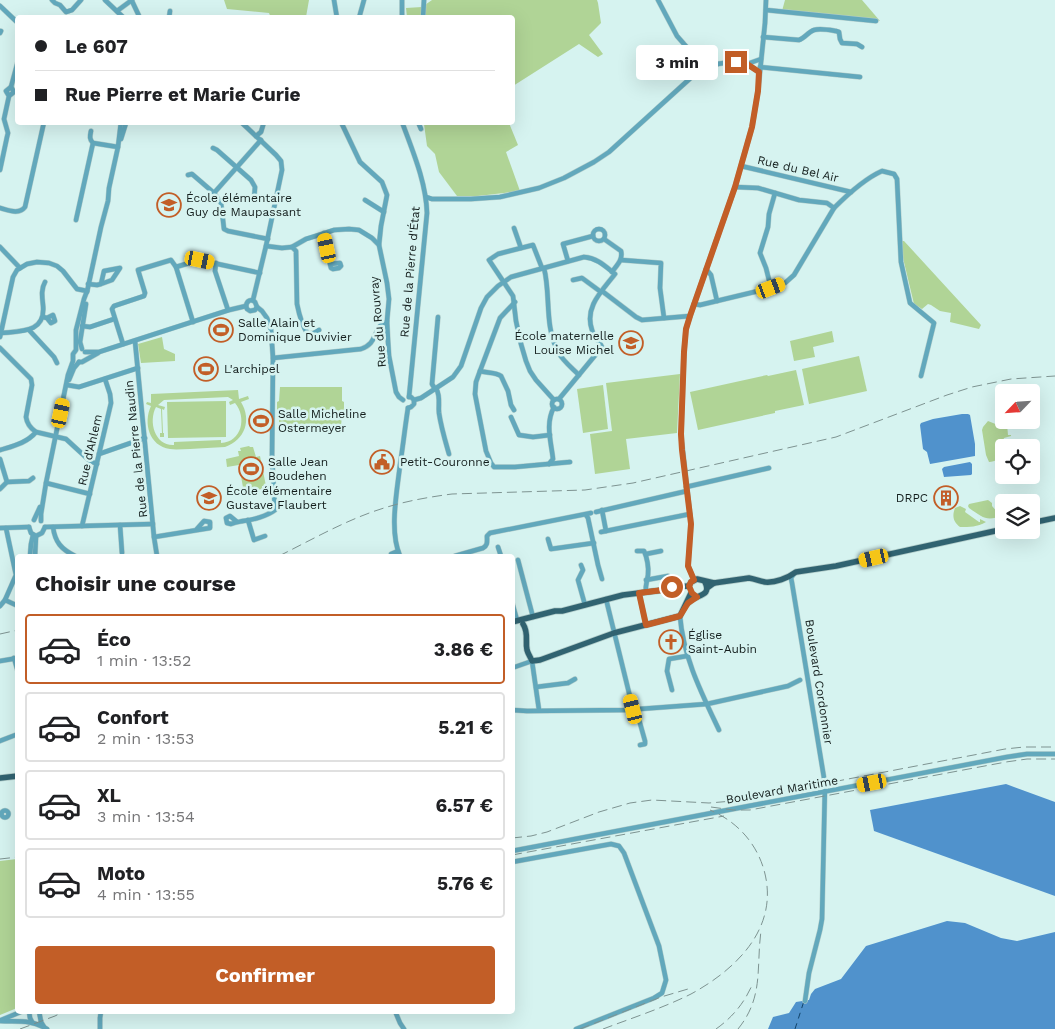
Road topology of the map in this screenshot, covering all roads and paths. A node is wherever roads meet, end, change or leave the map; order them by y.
1 (52, 0) edge
2 (80, 0) edge
3 (105, 0) edge
4 (132, 0) edge
5 (334, 0) edge
6 (364, 0) edge
7 (402, 0) edge
8 (424, 0) edge
9 (658, 0) edge
10 (766, 0) edge
11 (0, 6) edge
12 (766, 10) junction
13 (118, 11) junction
14 (170, 11) dead end
15 (122, 15) edge
16 (139, 15) edge
17 (169, 15) edge
18 (336, 15) edge
19 (360, 15) edge
20 (402, 15) edge
21 (423, 15) edge
22 (15, 21) edge
23 (876, 21) dead end
24 (764, 37) junction
25 (862, 47) dead end
26 (761, 59) junction
27 (747, 64) junction
28 (706, 68) junction
29 (760, 70) junction
30 (15, 72) edge
31 (860, 77) dead end
32 (11, 87) junction
33 (0, 89) edge
34 (6, 91) junction
35 (15, 92) edge
36 (15, 93) edge
37 (9, 96) junction
38 (43, 125) edge
39 (124, 125) edge
40 (244, 125) edge
41 (263, 125) edge
42 (342, 125) edge
43 (403, 125) edge
44 (419, 125) edge
45 (421, 129) dead end
46 (91, 131) dead end
47 (256, 136) junction
48 (261, 140) junction
49 (93, 143) junction
50 (118, 147) junction
51 (212, 148) dead end
52 (741, 166) junction
53 (236, 168) junction
54 (0, 170) edge
55 (188, 175) dead end
56 (735, 187) junction
57 (851, 192) junction
58 (214, 193) junction
59 (775, 193) junction
60 (426, 197) junction
61 (254, 200) dead end
62 (365, 200) dead end
63 (0, 208) edge
64 (834, 208) junction
65 (384, 212) junction
66 (76, 220) dead end
67 (514, 228) dead end
68 (324, 233) junction
69 (593, 236) junction
70 (268, 239) junction
71 (604, 239) junction
72 (379, 245) junction
73 (266, 246) junction
74 (292, 246) junction
75 (0, 247) edge
76 (521, 248) junction
77 (621, 260) junction
78 (568, 261) junction
79 (216, 263) junction
80 (330, 264) dead end
81 (176, 267) junction
82 (20, 268) junction
83 (543, 268) junction
84 (706, 269) junction
85 (612, 272) junction
86 (260, 273) junction
87 (573, 280) dead end
88 (45, 282) dead end
89 (503, 282) junction
90 (88, 284) junction
91 (101, 284) dead end
92 (771, 288) junction
93 (87, 291) junction
94 (602, 292) junction
95 (253, 300) junction
96 (717, 301) junction
97 (515, 302) junction
98 (694, 304) junction
99 (246, 306) junction
100 (257, 307) junction
101 (228, 310) junction
102 (438, 316) dead end
103 (690, 316) junction
104 (664, 318) junction
105 (114, 319) junction
106 (387, 321) junction
107 (193, 322) junction
108 (82, 326) junction
109 (29, 330) junction
110 (319, 330) dead end
111 (0, 335) edge
112 (135, 340) junction
113 (123, 344) junction
114 (0, 348) edge
115 (76, 350) junction
116 (84, 351) junction
117 (99, 352) junction
118 (74, 358) junction
119 (273, 358) junction
120 (85, 359) junction
121 (79, 362) junction
122 (57, 363) dead end
123 (138, 368) junction
124 (480, 371) junction
125 (579, 375) junction
126 (921, 376) dead end
127 (105, 379) junction
128 (67, 385) junction
129 (436, 389) junction
130 (409, 397) junction
131 (404, 400) junction
132 (414, 400) junction
133 (556, 400) junction
134 (554, 407) junction
135 (408, 408) junction
136 (514, 410) dead end
137 (511, 417) dead end
138 (36, 432) junction
139 (550, 435) junction
140 (56, 437) junction
141 (145, 438) junction
142 (0, 450) edge
143 (99, 454) junction
144 (449, 454) dead end
145 (0, 459) edge
146 (570, 462) dead end
147 (97, 464) junction
148 (550, 464) junction
149 (768, 468) dead end
150 (33, 478) dead end
151 (6, 482) junction
152 (46, 483) junction
153 (0, 489) edge
154 (686, 489) junction
155 (90, 494) junction
156 (44, 496) junction
157 (602, 510) junction
158 (591, 513) junction
159 (690, 514) junction
160 (1055, 518) edge
161 (34, 520) junction
162 (248, 520) junction
163 (41, 521) junction
164 (236, 521) dead end
165 (1040, 521) edge
166 (153, 524) junction
167 (120, 525) junction
168 (53, 526) junction
169 (82, 526) junction
170 (29, 527) junction
171 (45, 527) junction
172 (0, 528) edge
173 (6, 528) junction
174 (210, 528) dead end
175 (995, 531) edge
176 (598, 533) junction
177 (35, 535) junction
178 (265, 536) dead end
179 (154, 537) junction
180 (548, 538) dead end
181 (594, 543) junction
182 (498, 547) dead end
183 (398, 551) junction
184 (637, 551) dead end
185 (661, 551) dead end
186 (122, 553) dead end
187 (30, 554) edge
188 (35, 554) edge
189 (72, 554) edge
190 (157, 554) edge
191 (392, 554) edge
192 (399, 554) edge
193 (462, 554) edge
194 (500, 554) edge
195 (646, 554) junction
196 (518, 560) dead end
197 (581, 565) dead end
198 (15, 570) edge
199 (793, 575) junction
200 (668, 576) dead end
201 (15, 577) edge
202 (602, 579) dead end
203 (646, 580) junction
204 (694, 580) junction
205 (706, 585) junction
206 (689, 586) junction
207 (646, 592) junction
208 (639, 593) junction
209 (694, 595) junction
210 (5, 600) junction
211 (606, 600) junction
212 (15, 605) edge
213 (585, 605) junction
214 (0, 606) edge
215 (680, 616) junction
216 (533, 617) junction
217 (515, 621) edge
218 (523, 624) junction
219 (646, 625) junction
220 (614, 633) junction
221 (687, 656) junction
222 (15, 658) edge
223 (0, 661) edge
224 (532, 662) junction
225 (515, 667) edge
226 (575, 678) dead end
227 (800, 680) dead end
228 (536, 687) junction
229 (672, 690) dead end
230 (706, 704) junction
231 (634, 709) junction
232 (515, 710) edge
233 (539, 710) junction
234 (719, 730) dead end
235 (15, 735) edge
236 (0, 741) edge
237 (640, 745) dead end
238 (1055, 754) edge
239 (15, 776) edge
240 (0, 778) edge
241 (825, 792) junction
242 (515, 850) edge
243 (515, 861) edge
244 (805, 1001) dead end
245 (16, 1014) edge
246 (29, 1014) edge
247 (39, 1014) edge
248 (101, 1014) edge
249 (396, 1014) edge
250 (0, 1021) edge
251 (32, 1022) junction
252 (45, 1028) edge
253 (100, 1029) edge
254 (404, 1029) edge
255 (576, 1029) edge

1 - 2 street
3 - 13 street
4 - 13 street
4 - 16 street
5 - 18 street
6 - 19 street
7 - 20 street
8 - 21 street
9 - 28 street
10 - 12 street
11 - 22 street
12 - 23 street
12 - 24 street
13 - 15 street
14 - 17 street
24 - 25 street
24 - 26 street
26 - 27 street
26 - 29 street
27 - 28 street
27 - 29 street
28 - 60 street
29 - 31 street
29 - 52 street
30 - 32 street
32 - 34 street
32 - 35 street
33 - 34 street
34 - 37 street
36 - 37 street
37 - 54 street
38 - 63 street
39 - 50 street
40 - 47 street
41 - 47 street
42 - 65 street
43 - 60 street, Rue de la Pierre d'État
44 - 45 street
46 - 49 street
47 - 48 street
48 - 53 street
48 - 70 street
49 - 50 street
49 - 66 street
50 - 90 street
51 - 53 street
52 - 56 street
52 - 57 street, Rue du Bel Air
53 - 58 street
53 - 61 street
55 - 58 street
56 - 59 street
56 - 84 street
57 - 64 street
57 - 126 street
58 - 70 street
59 - 64 street
59 - 92 street
60 - 130 street, Rue de la Pierre d'État
62 - 65 street
64 - 92 street
65 - 72 street
67 - 76 street
68 - 72 street
68 - 74 street
68 - 80 street
69 - 71 street
69 - 71 street
69 - 78 street
70 - 73 street
71 - 77 street
72 - 106 street, Rue du Rouvray
73 - 74 street
73 - 86 street
74 - 110 street
75 - 82 street
76 - 83 street
76 - 89 street
77 - 85 street
77 - 104 street
78 - 83 street
78 - 85 street
79 - 81 street
79 - 86 street
79 - 101 street
81 - 105 street
81 - 107 street
82 - 93 street
82 - 111 street
83 - 89 street
83 - 125 street
84 - 96 street
84 - 98 street
85 - 94 street
86 - 95 street
87 - 94 street
88 - 109 street
89 - 97 street
89 - 129 street
90 - 91 street
90 - 93 street
92 - 96 street
93 - 108 street
93 - 115 street
94 - 104 street
94 - 125 street
95 - 99 street
95 - 100 street
96 - 98 street
97 - 124 street
97 - 133 street
98 - 103 street
99 - 100 street
99 - 101 street
100 - 119 street
101 - 107 street
102 - 129 street
103 - 104 street
103 - 154 street
105 - 108 street
105 - 113 street
106 - 119 street
106 - 131 street, Rue du Rouvray
107 - 112 street
108 - 116 street
109 - 111 street
109 - 122 street
112 - 113 street
112 - 123 street, Rue de la Pierre Naudin
113 - 117 street
114 - 138 street
115 - 116 street
115 - 118 street
116 - 117 street
116 - 120 street
117 - 120 street
118 - 121 street
118 - 128 street
119 - 162 street
120 - 121 street
121 - 128 street
123 - 127 street
123 - 141 street, Rue de la Pierre Naudin
124 - 136 street
124 - 148 street
125 - 133 street
127 - 128 street
127 - 143 street, Rue d'Ahlem
128 - 140 street
129 - 132 street
129 - 144 street
130 - 131 street
130 - 132 street
131 - 135 street
132 - 135 street
133 - 134 street
133 - 134 street
134 - 139 street
135 - 183 street
137 - 139 street
138 - 140 street
138 - 142 street
139 - 148 street
140 - 147 street
140 - 152 street
141 - 143 street
141 - 166 street, Rue de la Pierre Naudin
143 - 147 street, Rue d'Ahlem
145 - 151 street
146 - 148 street
147 - 155 street, Rue d'Ahlem
149 - 154 street
150 - 151 street
151 - 153 street
152 - 155 street
152 - 156 street
154 - 157 street
154 - 159 street
155 - 169 street, Rue d'Ahlem
156 - 161 street
156 - 163 street
157 - 158 street
157 - 176 street
158 - 176 street
158 - 193 street
159 - 176 street
159 - 204 street
160 - 165 main road
161 - 163 street
161 - 170 street
162 - 164 street
162 - 178 street
163 - 171 street
166 - 167 street
166 - 179 street, Rue de la Pierre Naudin
167 - 169 street
167 - 186 street
168 - 169 street
168 - 171 street
168 - 189 street
170 - 173 street
170 - 177 street
171 - 177 street
172 - 173 street
173 - 198 street
174 - 179 street
175 - 199 main road
176 - 181 street
177 - 187 street
177 - 188 street
179 - 190 street, Rue de la Pierre Naudin
180 - 181 street
181 - 202 street
182 - 194 street
183 - 191 street
183 - 192 street
184 - 195 street
185 - 195 street
195 - 203 street
196 - 216 street
197 - 213 street
199 - 205 main road
199 - 241 street, Boulevard Cordonnier
200 - 203 street
201 - 210 street
203 - 207 street
204 - 205 main road
204 - 206 main road
205 - 209 main road
206 - 207 main road
206 - 209 main road
207 - 208 main road
208 - 211 main road
208 - 219 street
209 - 215 main road
210 - 212 street
210 - 214 street
211 - 213 main road
211 - 220 street
213 - 216 main road
215 - 219 main road
215 - 221 street
216 - 217 main road
216 - 218 main road
217 - 218 main road
218 - 224 main road
219 - 220 main road
220 - 224 main road
220 - 231 street
221 - 229 street
221 - 230 street
222 - 223 street
224 - 225 street
224 - 228 street
226 - 228 street
227 - 230 street
228 - 233 street
230 - 231 street
230 - 234 street
231 - 233 street
231 - 237 street
232 - 233 street
235 - 236 street
238 - 241 street, Boulevard Maritime
239 - 240 main road
241 - 242 street, Boulevard Maritime
241 - 244 street, Boulevard Cordonnier
243 - 255 street
245 - 250 street
246 - 251 street
247 - 252 street
248 - 253 street
249 - 254 street
250 - 251 street
251 - 252 street

